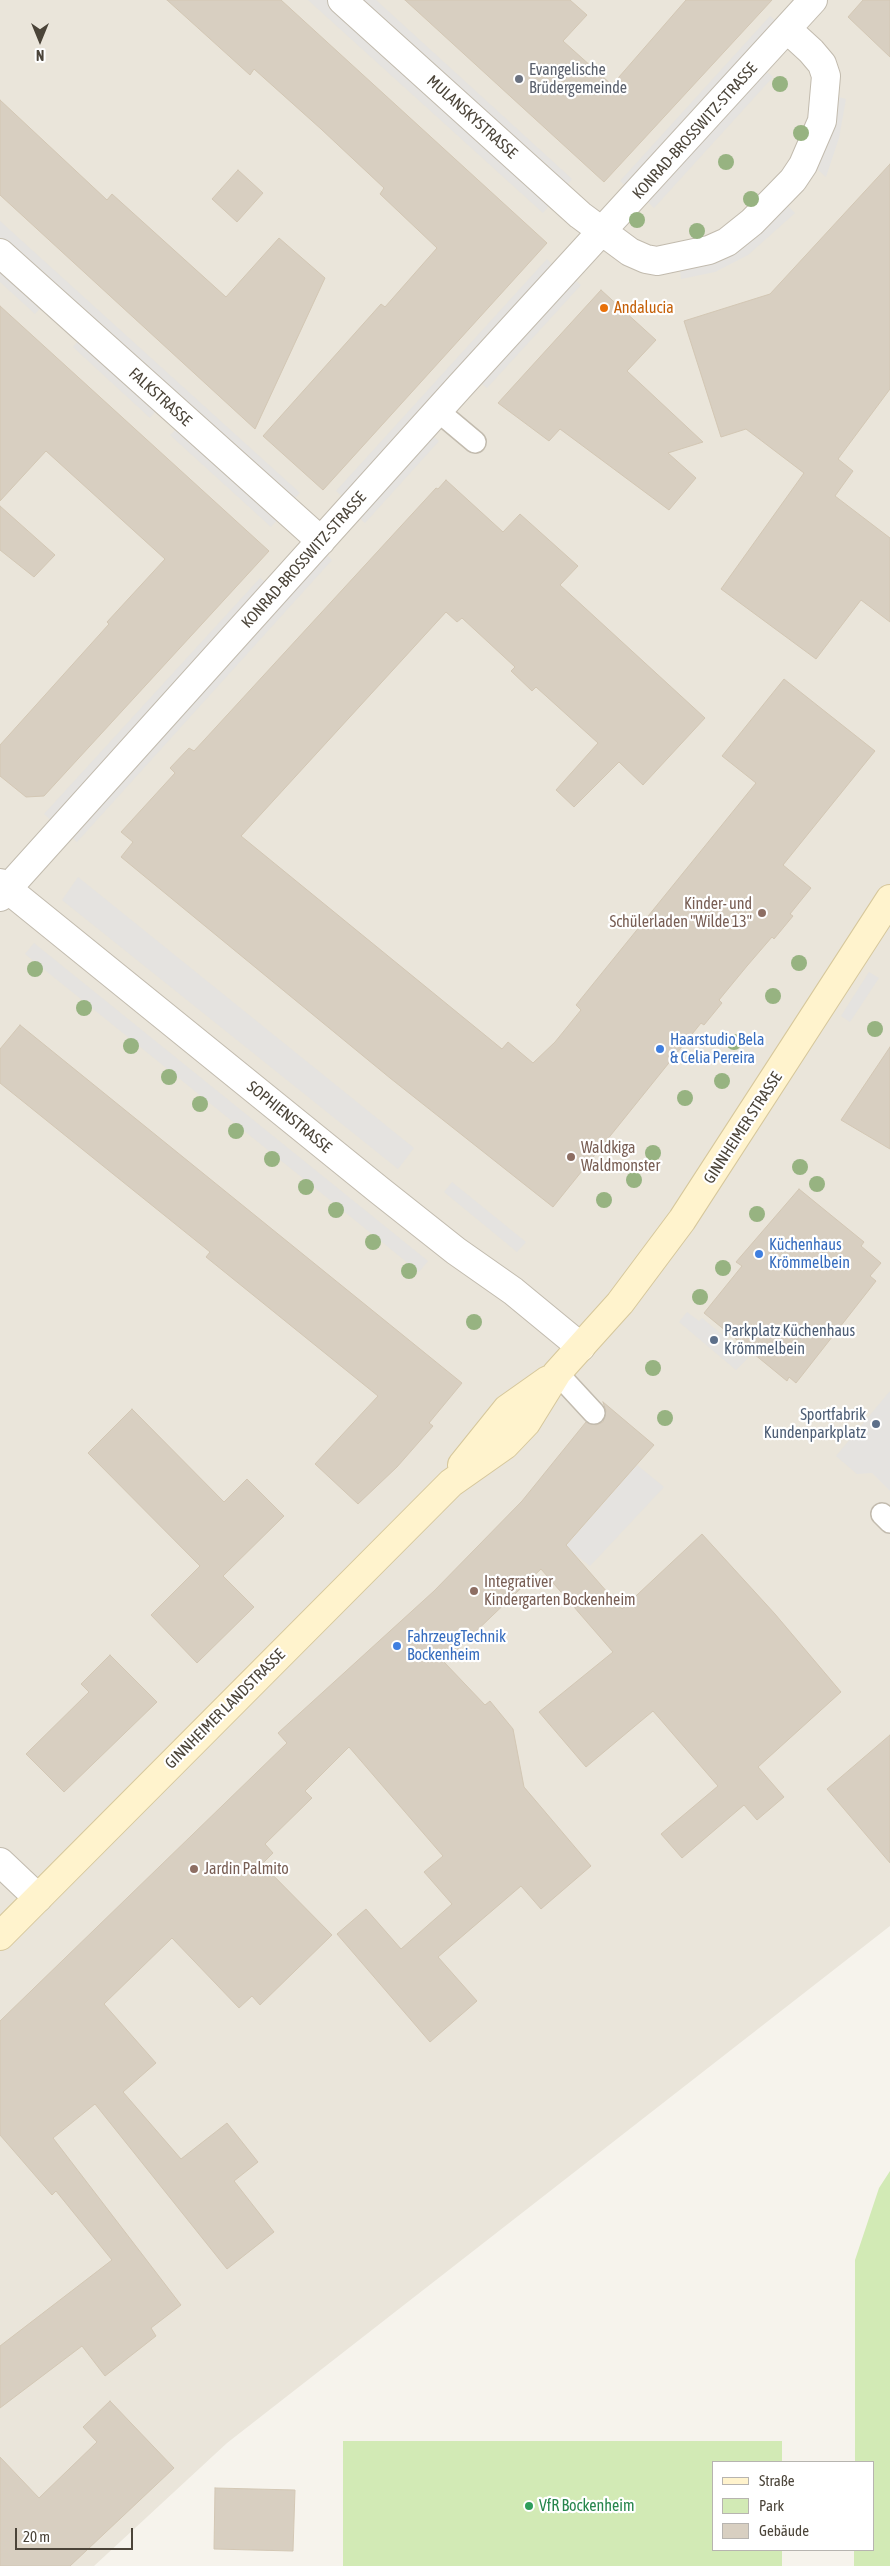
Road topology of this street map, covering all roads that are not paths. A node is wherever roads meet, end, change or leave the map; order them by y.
1 (342, 0) edge
2 (813, 0) edge
3 (787, 29) junction
4 (603, 232) junction
5 (0, 253) edge
6 (438, 411) junction
7 (475, 442) dead end
8 (321, 541) junction
9 (2, 890) edge
10 (890, 899) edge
11 (581, 1347) junction
12 (558, 1374) junction
13 (594, 1413) dead end
14 (0, 1862) edge
15 (38, 1898) junction
16 (0, 1936) edge

1 - 4 street, MULANSKYSTRASSE
2 - 3 street, KONRAD-BROSSWITZ-STRASSE
3 - 4 street, KONRAD-BROSSWITZ-STRASSE
3 - 4 street
4 - 6 street, KONRAD-BROSSWITZ-STRASSE
5 - 8 street, FALKSTRASSE
6 - 7 lane
6 - 8 street, KONRAD-BROSSWITZ-STRASSE
8 - 9 street, KONRAD-BROSSWITZ-STRASSE
9 - 11 street, SOPHIENSTRASSE
10 - 11 main road, GINNHEIMER STRASSE
11 - 12 main road, GINNHEIMER LANDSTRASSE
12 - 13 lane
12 - 15 main road, GINNHEIMER LANDSTRASSE
14 - 15 street
15 - 16 main road, GINNHEIMER LANDSTRASSE

